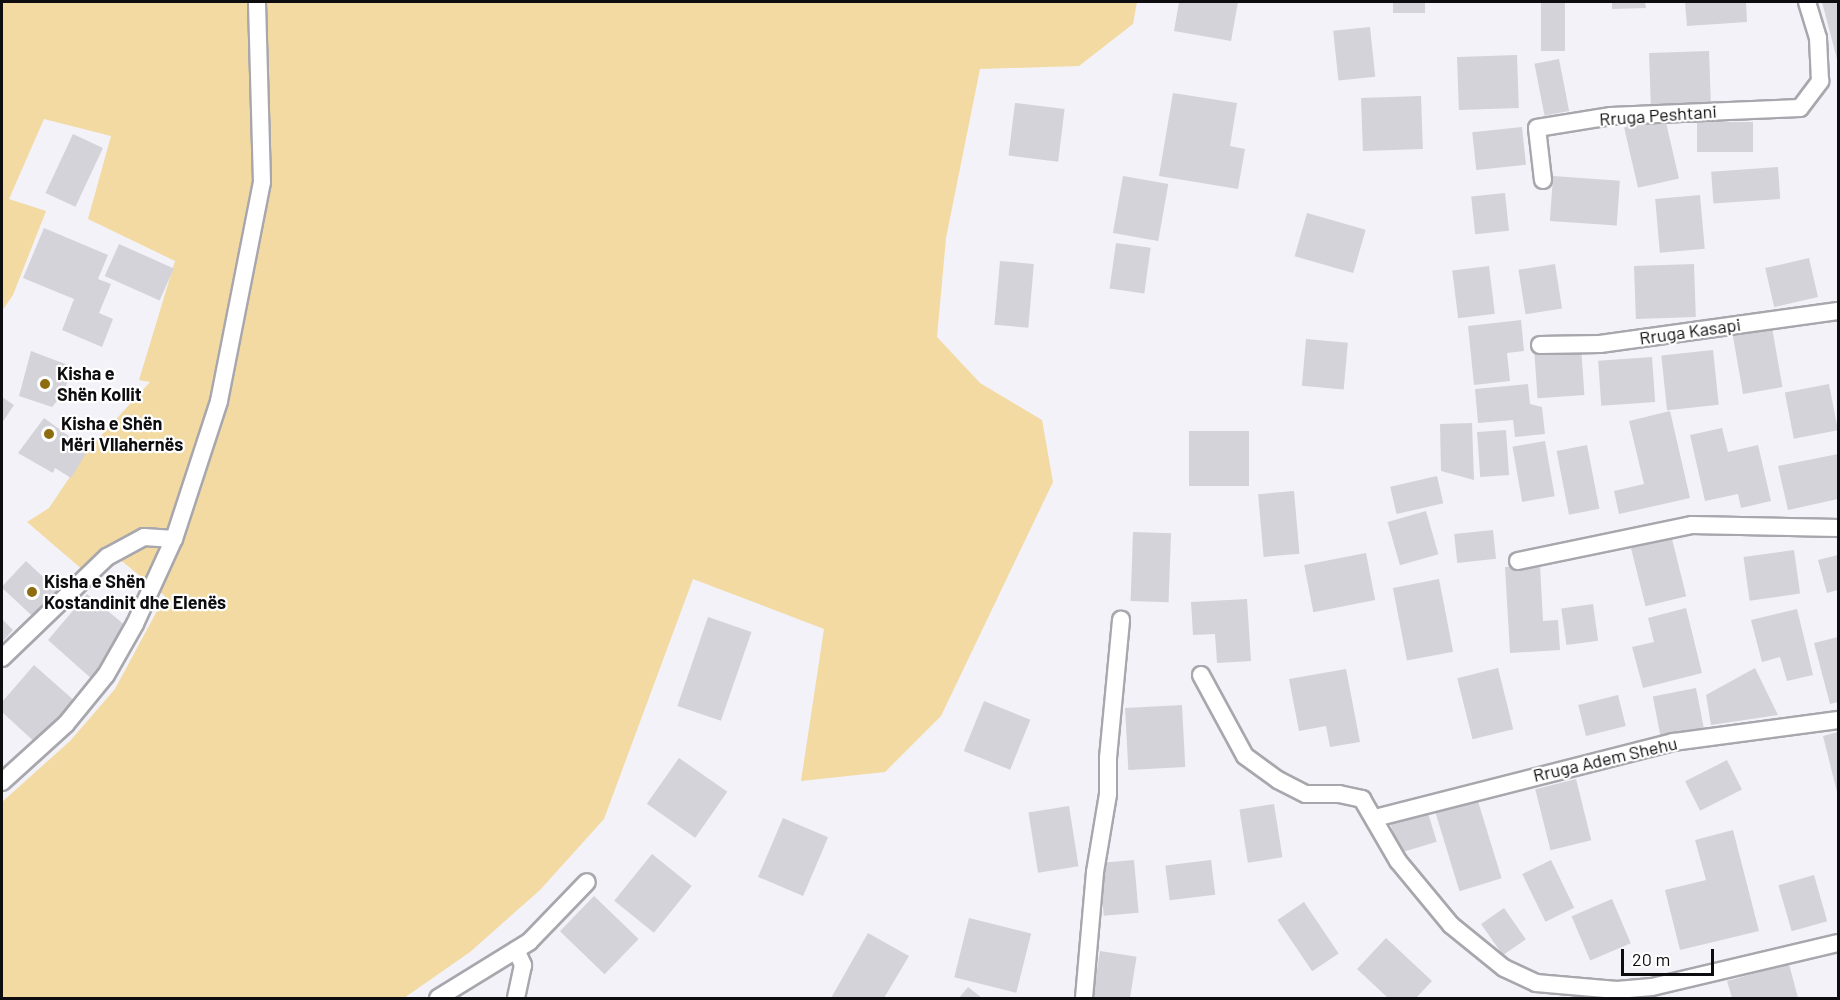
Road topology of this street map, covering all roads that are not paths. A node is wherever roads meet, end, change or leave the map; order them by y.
1 (257, 2) edge
2 (1808, 2) edge
3 (1543, 180) dead end
4 (1839, 311) edge
5 (1540, 345) dead end
6 (1839, 528) edge
7 (174, 539) junction
8 (1518, 561) dead end
9 (1121, 620) dead end
10 (2, 658) edge
11 (1201, 675) dead end
12 (1839, 720) edge
13 (2, 782) edge
14 (1375, 818) junction
15 (587, 882) dead end
16 (1839, 943) edge
17 (516, 950) junction
18 (438, 999) edge
19 (516, 999) edge
20 (1084, 999) edge

1 - 7 lane
2 - 3 lane, Rruga Peshtani
4 - 5 lane, Rruga Kasapi
6 - 8 lane
7 - 10 lane
7 - 13 lane
9 - 20 lane
11 - 14 lane
12 - 14 lane, Rruga Adem Shehu
14 - 16 lane
15 - 17 lane
17 - 18 lane
17 - 19 lane

